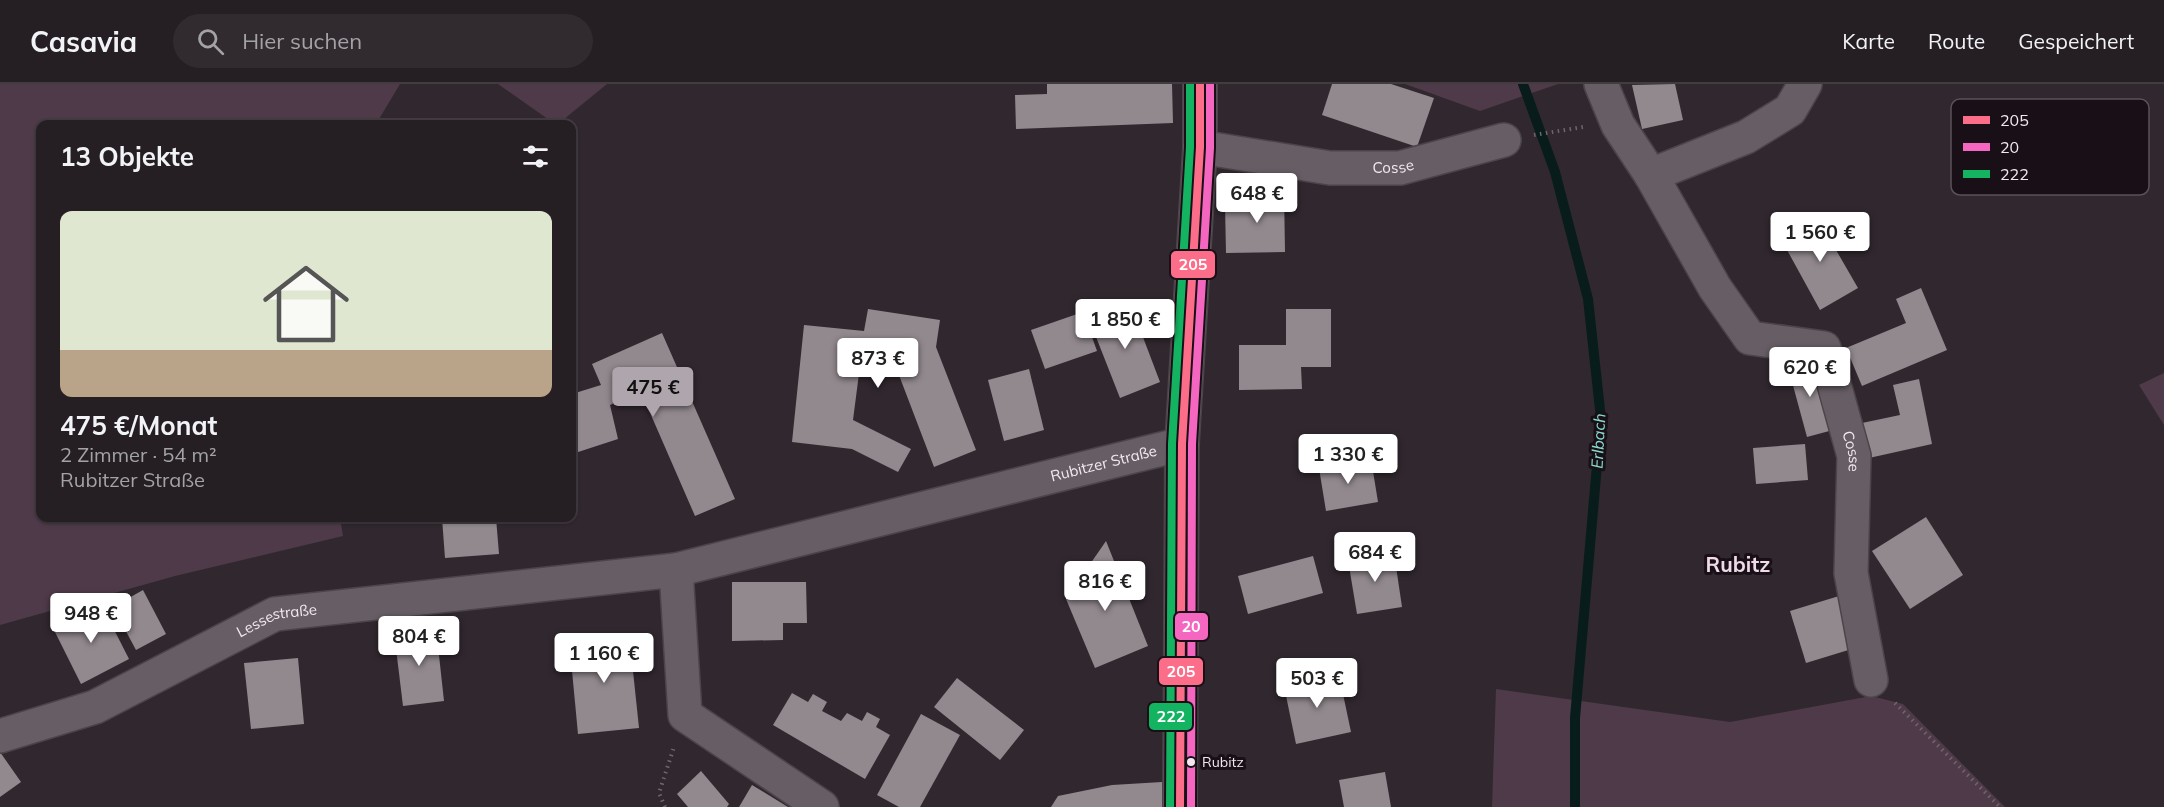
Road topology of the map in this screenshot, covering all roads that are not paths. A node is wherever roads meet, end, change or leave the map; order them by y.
1 (1200, 84) edge
2 (1601, 84) edge
3 (1805, 84) edge
4 (1504, 140) road end
5 (1200, 147) junction
6 (1651, 175) junction
7 (1182, 444) junction
8 (676, 570) junction
9 (574, 580) joint
10 (1871, 680) road end
11 (0, 736) edge
12 (822, 807) edge
13 (1180, 807) edge

1 - 5 main road
2 - 6 street, Cosse
3 - 6 street
4 - 5 street, Cosse
5 - 7 main road
6 - 10 street, Cosse
7 - 8 street, Rubitzer Straße
7 - 13 main road
8 - 9 street, Rubitzer Straße
8 - 12 street
9 - 11 street, Lessestraße

